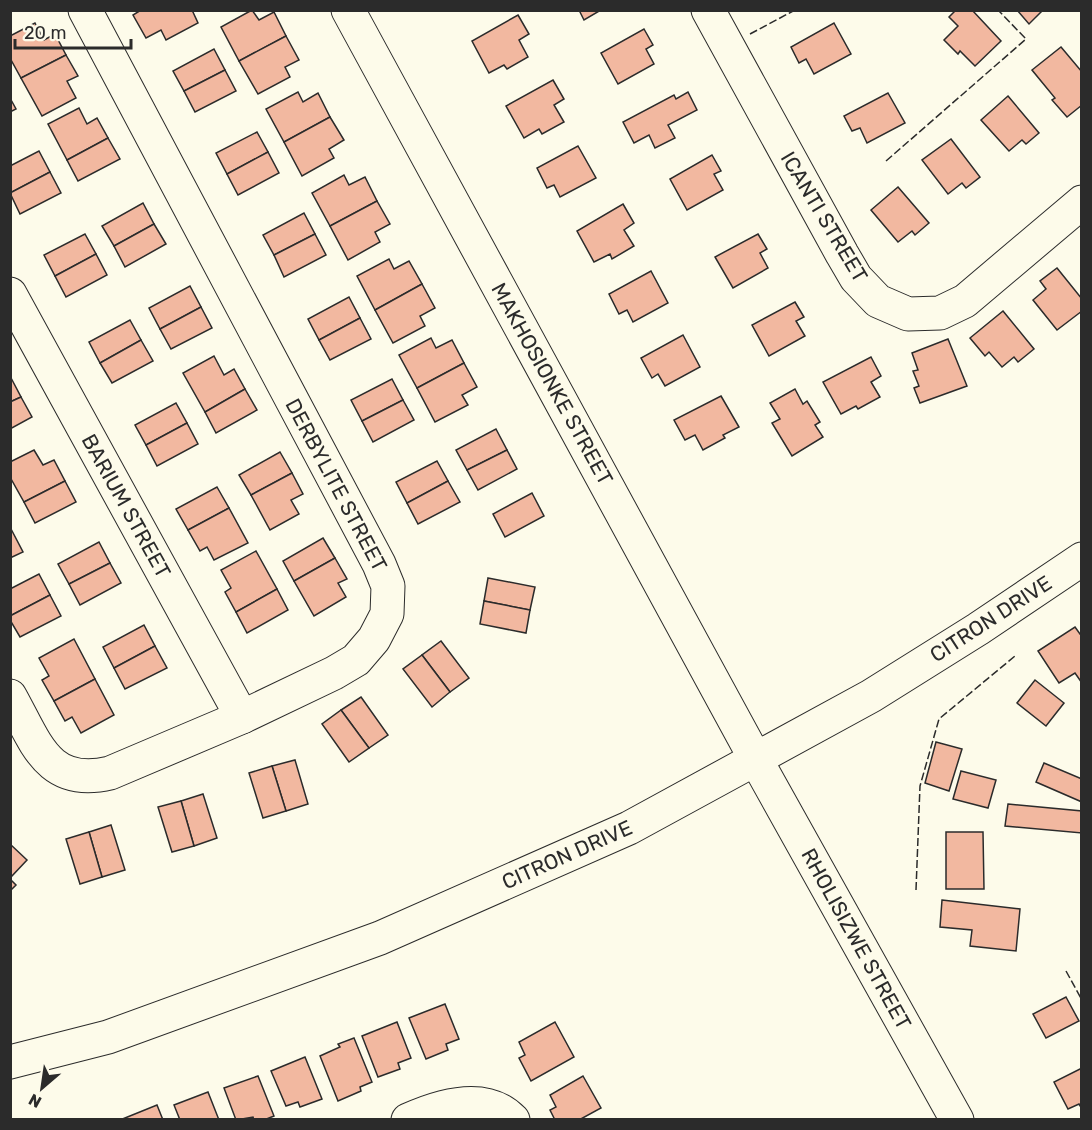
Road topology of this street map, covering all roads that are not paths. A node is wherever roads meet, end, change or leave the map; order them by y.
1 (85, 10) edge
2 (348, 10) edge
3 (708, 10) edge
4 (1082, 202) edge
5 (10, 294) edge
6 (1082, 559) edge
7 (10, 696) edge
8 (242, 717) junction
9 (755, 758) junction
10 (10, 1062) edge
11 (408, 1119) edge
12 (513, 1119) edge
13 (957, 1119) edge

1 - 8 street, DERBYLITE STREET
2 - 9 street, MAKHOSIONKE STREET
3 - 4 street, ICANTI STREET
5 - 8 street, BARIUM STREET
6 - 9 street, CITRON DRIVE
7 - 8 street, DERBYLITE STREET
9 - 10 street, CITRON DRIVE
9 - 13 street, RHOLISIZWE STREET
11 - 12 street

